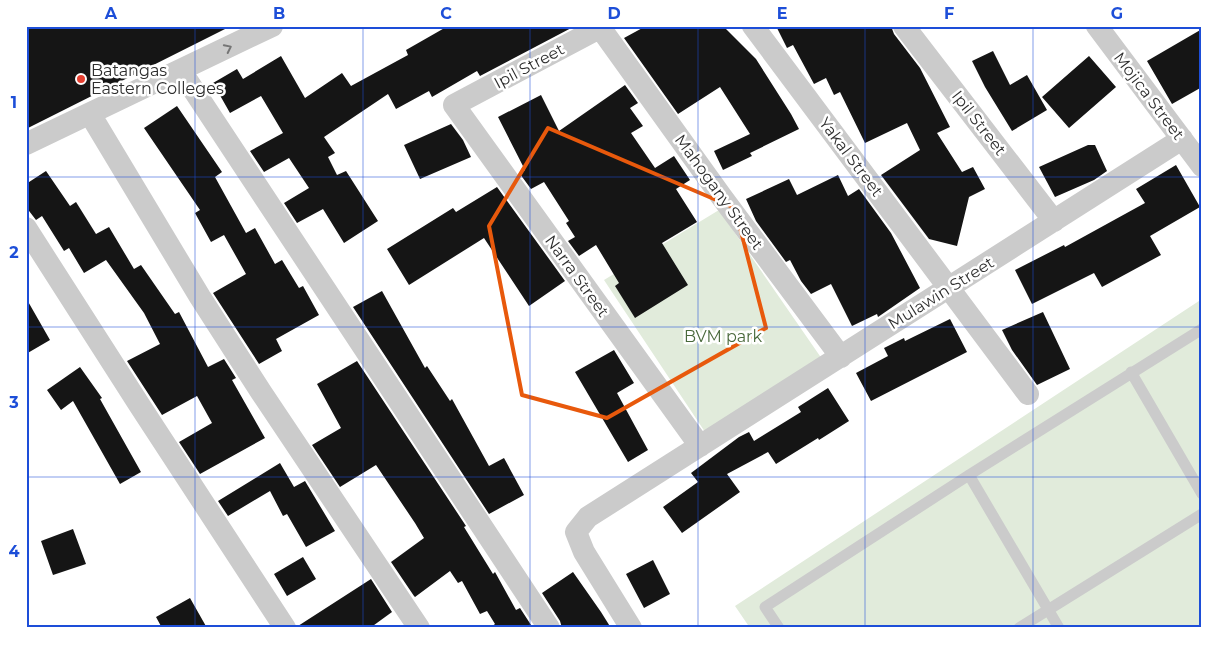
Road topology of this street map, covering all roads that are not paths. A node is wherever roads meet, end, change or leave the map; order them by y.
1 (272, 26) edge
2 (753, 26) edge
3 (904, 26) edge
4 (1097, 26) edge
5 (601, 27) edge
6 (181, 71) junction
7 (454, 106) joint
8 (90, 114) junction
9 (1182, 139) junction
10 (26, 144) edge
11 (1202, 166) edge
12 (1054, 221) junction
13 (26, 228) edge
14 (950, 288) junction
15 (1202, 329) edge
16 (841, 357) junction
17 (1131, 372) junction
18 (1028, 394) dead end
19 (700, 446) junction
20 (969, 474) junction
21 (1202, 494) edge
22 (1202, 514) edge
23 (1048, 610) junction
24 (285, 628) edge
25 (419, 628) edge
26 (549, 628) edge
27 (631, 628) edge
28 (779, 628) edge
29 (1019, 628) edge
30 (1059, 628) edge

6 -> 1 street
2 - 14 street, Yakal Street
3 - 12 street, Ipil Street
4 - 9 street, Mojica Street
5 - 7 street, Ipil Street
5 - 16 street, Mahogany Street
6 - 8 street
6 - 26 street
7 - 19 street, Narra Street
8 - 10 street
8 - 25 street
9 - 11 street, Mojica Street
9 - 12 street, Mulawin Street
12 - 14 street, Mulawin Street
13 - 24 street
14 - 16 street, Mulawin Street
14 - 18 street, Yakal Street
15 - 17 lane
16 - 19 street, Mulawin Street
17 - 20 lane
17 - 21 lane
19 - 27 street, Mulawin Street
20 - 23 lane
20 - 28 lane
22 - 23 lane
23 - 29 lane
23 - 30 lane

